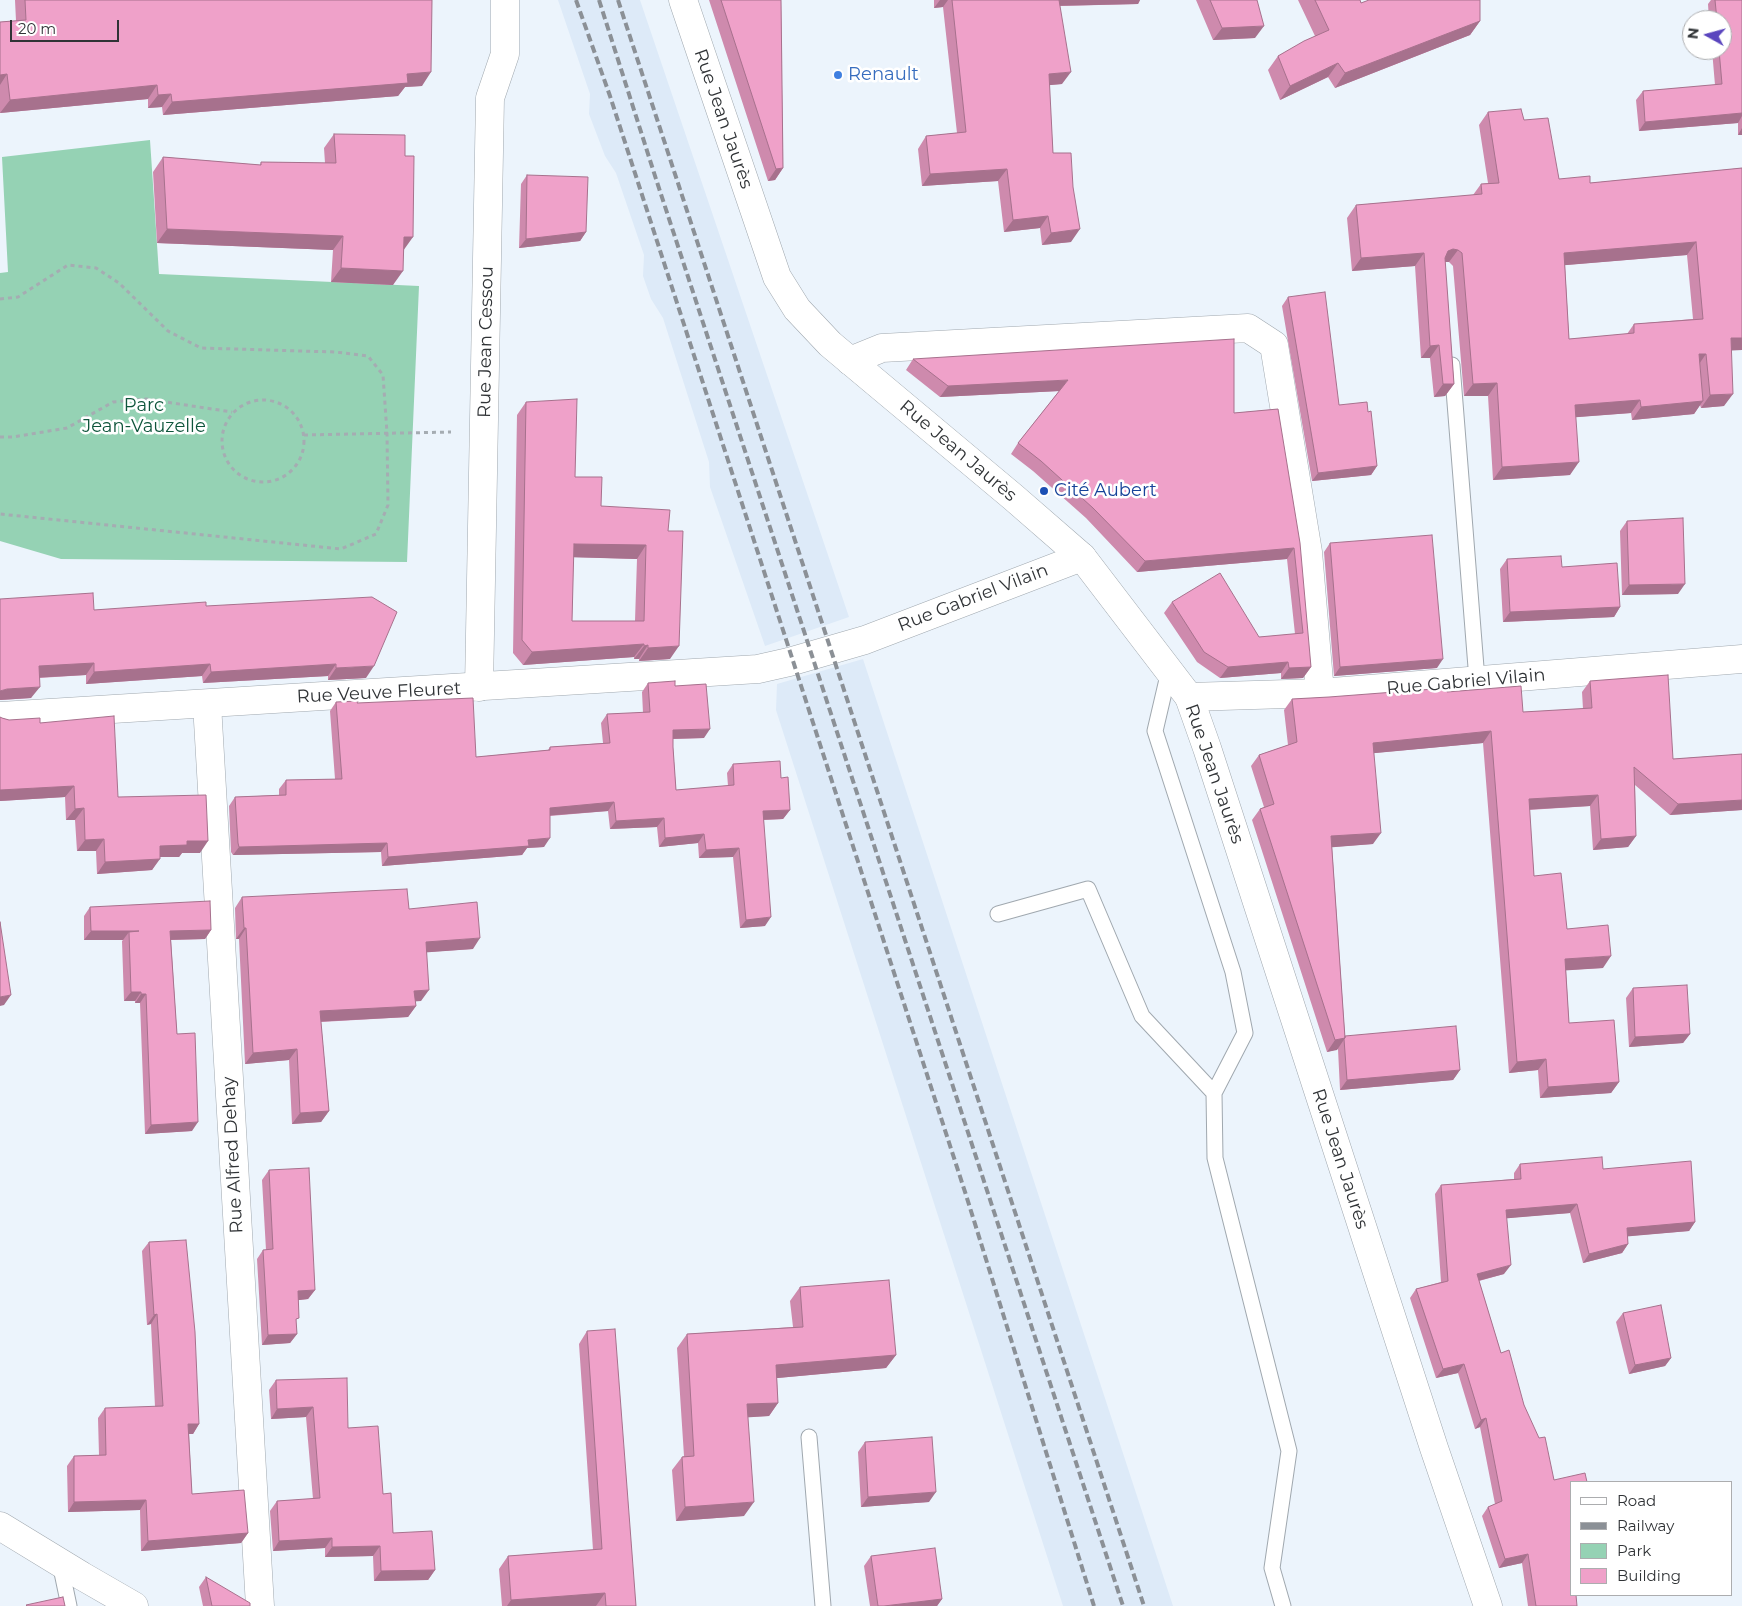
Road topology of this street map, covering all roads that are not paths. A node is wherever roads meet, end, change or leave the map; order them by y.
1 (505, 0) edge
2 (683, 0) edge
3 (1451, 350) edge
4 (850, 361) junction
5 (1082, 557) junction
6 (1742, 659) edge
7 (758, 669) joint
8 (1169, 671) junction
9 (1476, 680) junction
10 (479, 687) junction
11 (1320, 693) junction
12 (1189, 697) junction
13 (207, 704) junction
14 (0, 716) edge
15 (998, 914) dead end
16 (1214, 1093) junction
17 (809, 1438) dead end
18 (0, 1526) edge
19 (60, 1563) junction
20 (69, 1606) edge
21 (134, 1606) edge
22 (260, 1606) edge
23 (823, 1606) edge
24 (1283, 1606) edge
25 (1488, 1606) edge

1 - 10 street, Rue Jean Cessou
2 - 4 street, Rue Jean Jaurès
3 - 9 lane
4 - 5 street, Rue Jean Jaurès
4 - 11 street
5 - 7 street, Rue Gabriel Vilain
5 - 8 street, Rue Jean Jaurès
6 - 9 street, Rue Gabriel Vilain
7 - 10 street, Rue Veuve Fleuret
8 - 12 street, Rue Jean Jaurès
8 - 16 lane
9 - 11 street, Rue Gabriel Vilain
10 - 13 street, Rue Veuve Fleuret
11 - 12 street, Rue Gabriel Vilain
12 - 25 street, Rue Jean Jaurès
13 - 14 street, Rue Veuve Fleuret
13 - 22 street, Rue Alfred Dehay
15 - 16 lane
16 - 24 lane
17 - 23 lane
18 - 19 street
19 - 20 lane
19 - 21 street

